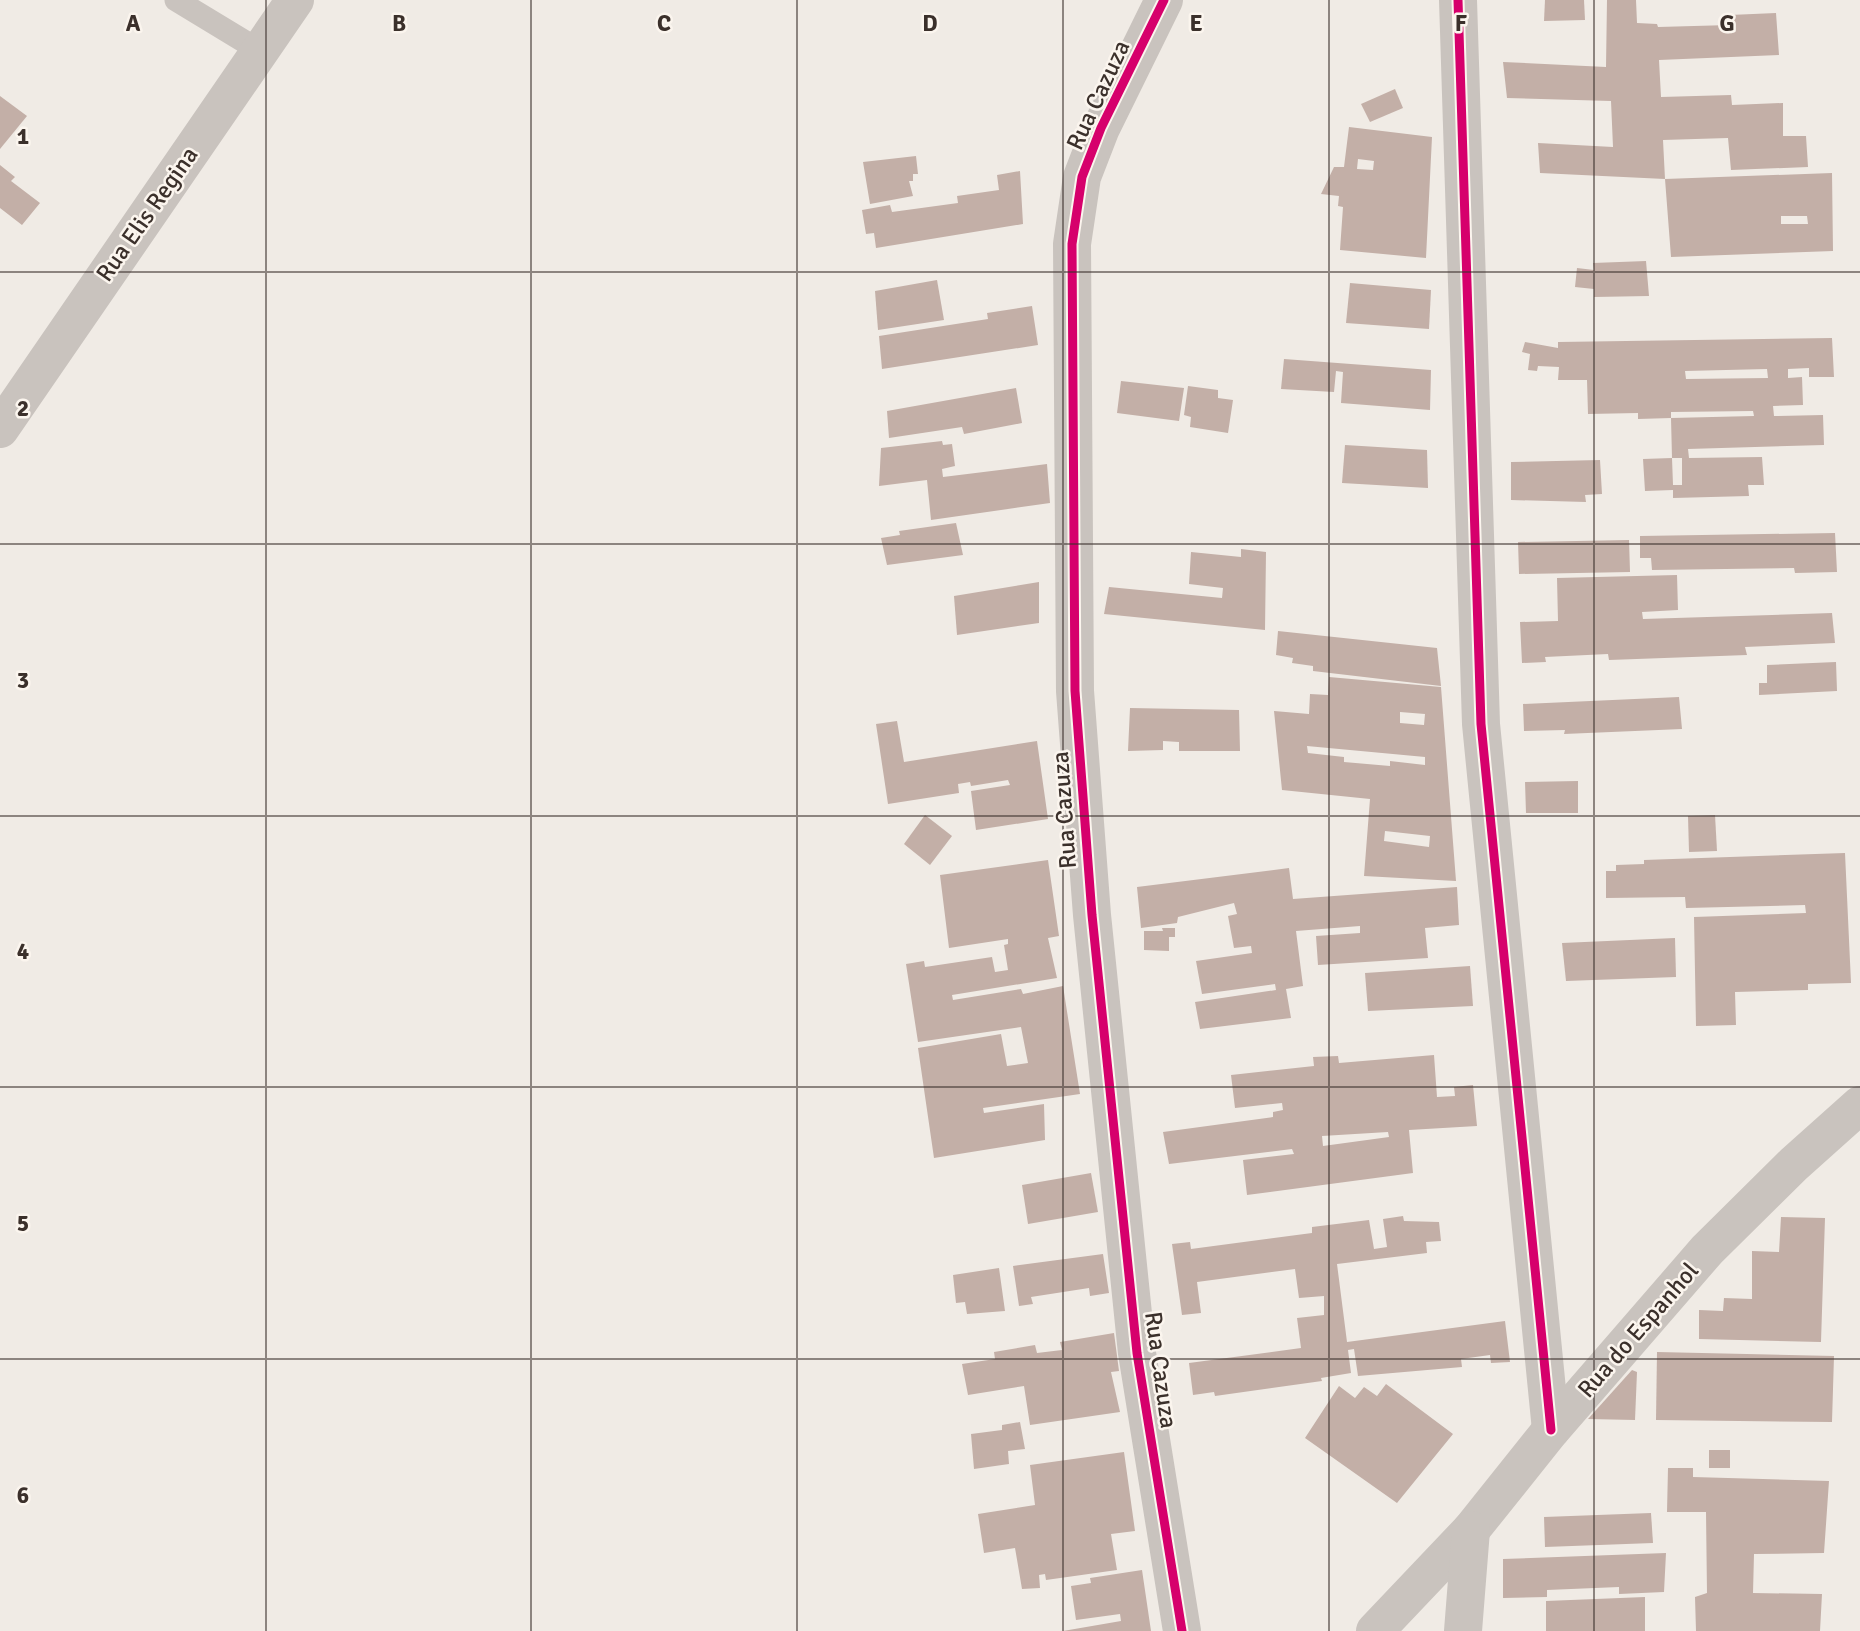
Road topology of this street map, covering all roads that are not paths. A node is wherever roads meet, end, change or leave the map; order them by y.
1 (176, 0) edge
2 (295, 0) edge
3 (1164, 0) edge
4 (1458, 0) edge
5 (260, 51) junction
6 (0, 429) edge
7 (1860, 1105) edge
8 (1551, 1430) junction
9 (1471, 1530) junction
10 (1182, 1631) edge
11 (1375, 1631) edge
12 (1463, 1631) edge

1 - 5 lane
2 - 5 street, Rua Elis Regina
3 - 10 street, Rua Cazuza
4 - 8 street
5 - 6 street, Rua Elis Regina
7 - 8 street, Rua do Espanhol
8 - 9 street, Rua do Espanhol
9 - 11 street, Rua do Espanhol
9 - 12 street

